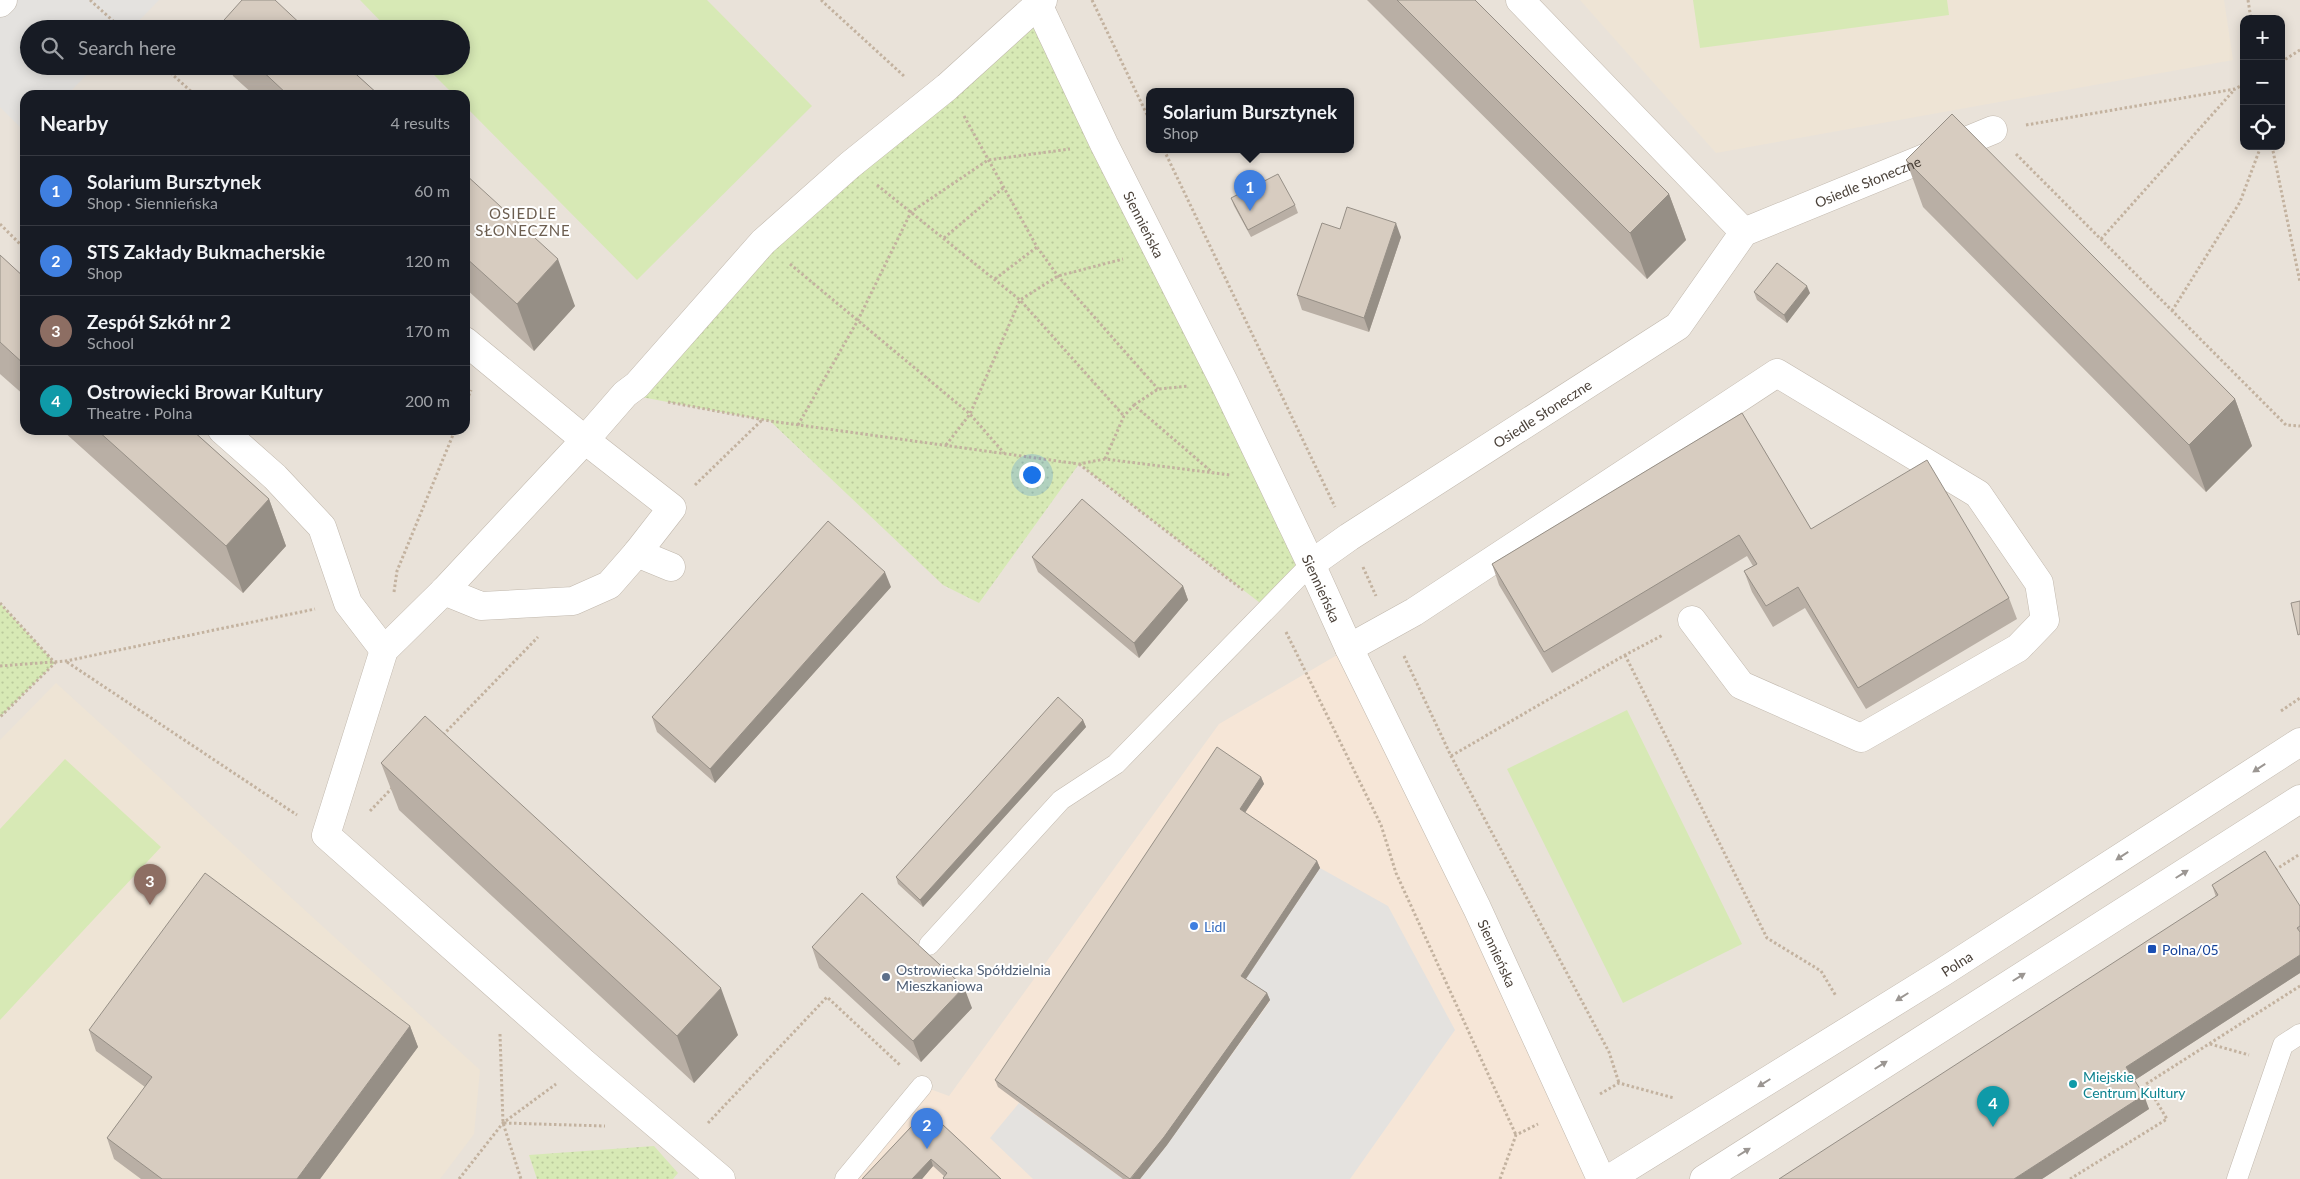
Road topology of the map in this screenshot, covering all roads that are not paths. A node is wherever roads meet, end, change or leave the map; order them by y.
1 (3, 0) edge
2 (1520, 0) edge
3 (1039, 2) edge
4 (0, 3) edge
5 (1993, 130) road end
6 (1744, 232) junction
7 (470, 345) edge
8 (228, 435) edge
9 (585, 440) junction
10 (637, 553) junction
11 (1311, 564) junction
12 (670, 567) dead end
13 (444, 591) junction
14 (1692, 620) road end
15 (1348, 648) junction
16 (384, 650) junction
17 (2300, 742) edge
18 (2300, 799) edge
19 (929, 945) dead end
20 (2300, 1034) edge
21 (922, 1086) road end
22 (721, 1179) edge
23 (845, 1179) edge
24 (1601, 1179) edge
25 (1610, 1179) edge
26 (1704, 1179) edge
27 (2237, 1179) edge

1 - 4 street
2 - 6 street
3 - 9 street
3 - 11 street, Siennieńska
5 - 6 street, Osiedle Słoneczne
6 - 11 street, Osiedle Słoneczne
7 - 9 street
8 - 16 street
9 - 10 street
9 - 13 street
10 - 12 street
10 - 13 street
11 - 15 street, Siennieńska
11 - 19 lane
13 - 16 street
14 - 15 street
15 - 24 street, Siennieńska
16 - 22 street
17 -> 25 street, Polna
26 -> 18 street
20 - 27 lane
21 - 23 lane

